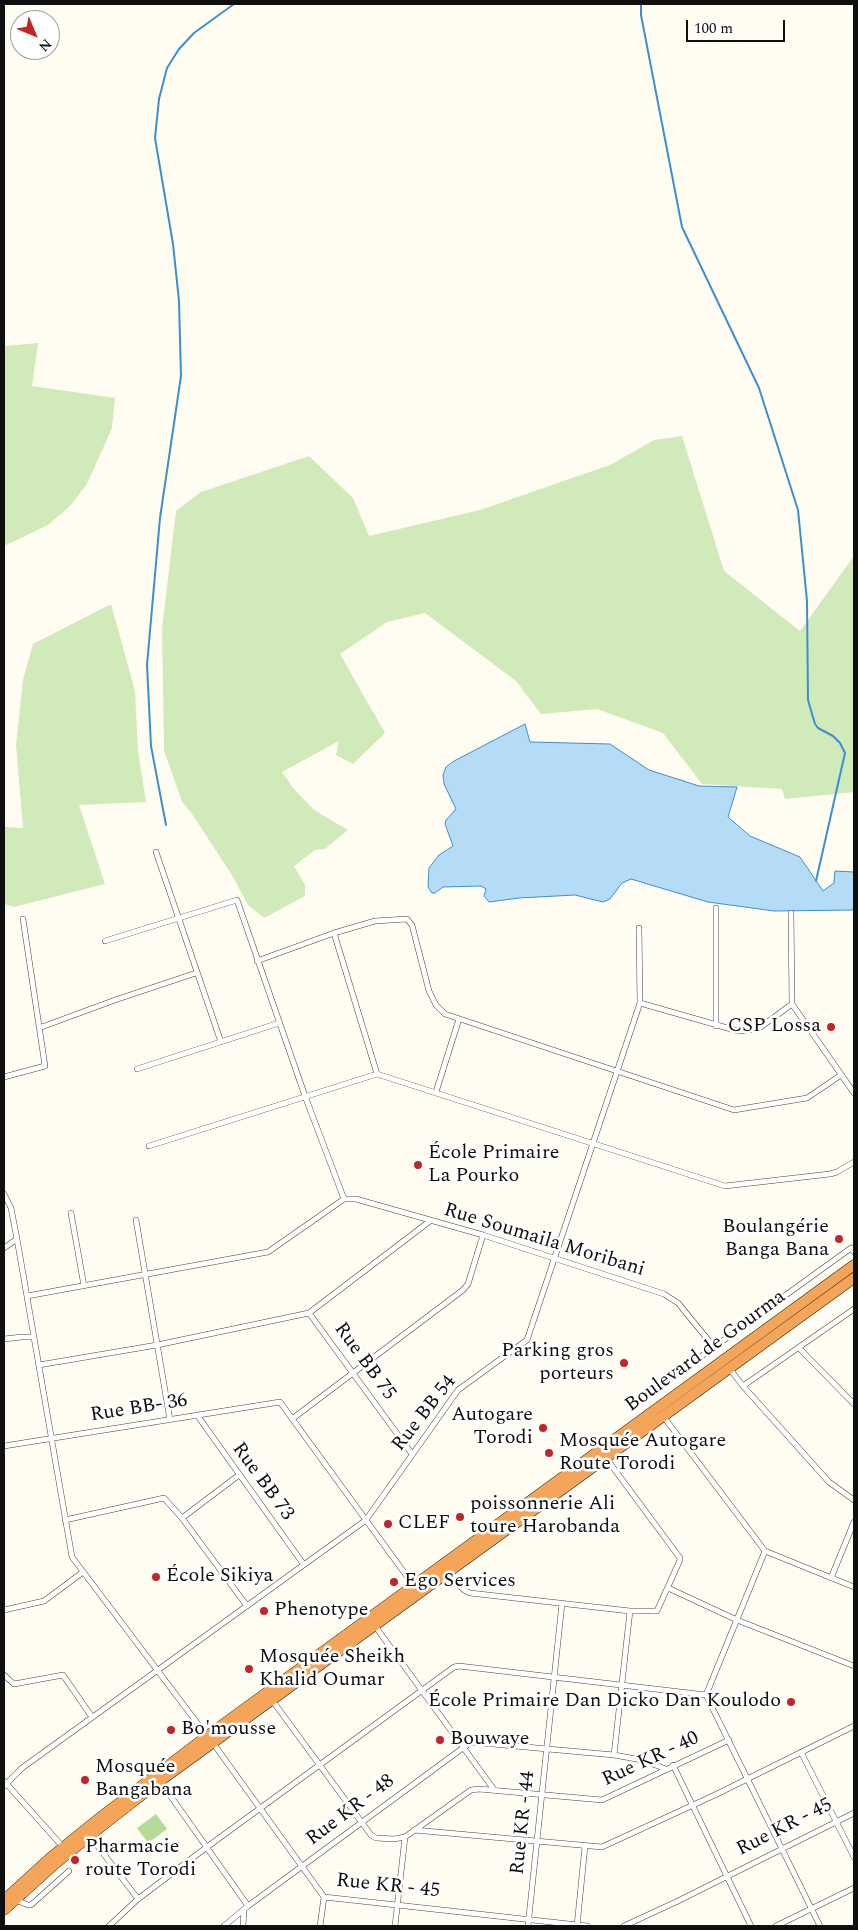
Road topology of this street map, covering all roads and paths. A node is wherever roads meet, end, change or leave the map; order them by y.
1 (156, 852) dead end
2 (716, 908) dead end
3 (791, 913) dead end
4 (178, 917) junction
5 (23, 919) dead end
6 (639, 928) dead end
7 (334, 932) junction
8 (105, 941) dead end
9 (257, 961) junction
10 (196, 973) junction
11 (640, 1003) junction
12 (792, 1004) junction
13 (459, 1019) junction
14 (279, 1023) junction
15 (716, 1026) junction
16 (39, 1028) junction
17 (221, 1042) junction
18 (137, 1069) dead end
19 (617, 1072) junction
20 (377, 1074) junction
21 (840, 1075) junction
22 (4, 1076) edge
23 (436, 1092) junction
24 (854, 1093) edge
25 (305, 1096) junction
26 (593, 1144) junction
27 (149, 1146) dead end
28 (854, 1162) edge
29 (4, 1194) edge
30 (344, 1199) junction
31 (72, 1213) dead end
32 (136, 1220) dead end
33 (430, 1221) junction
34 (483, 1235) junction
35 (17, 1239) junction
36 (4, 1248) edge
37 (854, 1252) edge
38 (555, 1258) junction
39 (854, 1264) edge
40 (146, 1275) junction
41 (854, 1278) edge
42 (84, 1286) junction
43 (27, 1296) junction
44 (854, 1309) edge
45 (309, 1313) junction
46 (34, 1337) junction
47 (4, 1340) edge
48 (157, 1345) junction
49 (714, 1347) junction
50 (799, 1348) junction
51 (696, 1360) dead end
52 (39, 1365) junction
53 (729, 1367) junction
54 (354, 1373) junction
55 (743, 1386) junction
56 (854, 1404) edge
57 (197, 1415) junction
58 (663, 1415) junction
59 (170, 1420) junction
60 (292, 1420) junction
61 (51, 1438) junction
62 (4, 1446) edge
63 (412, 1454) junction
64 (606, 1458) junction
65 (239, 1476) junction
66 (854, 1500) edge
67 (182, 1518) junction
68 (65, 1520) junction
69 (366, 1520) junction
70 (854, 1522) edge
71 (765, 1550) junction
72 (304, 1565) junction
73 (83, 1572) junction
74 (447, 1574) junction
75 (831, 1578) junction
76 (415, 1586) junction
77 (854, 1587) edge
78 (668, 1588) junction
79 (562, 1603) junction
80 (247, 1606) junction
81 (4, 1610) edge
82 (630, 1611) junction
83 (737, 1620) junction
84 (374, 1625) junction
85 (854, 1666) edge
86 (158, 1670) junction
87 (4, 1675) edge
88 (554, 1677) junction
89 (622, 1685) junction
90 (422, 1690) junction
91 (706, 1695) junction
92 (271, 1700) junction
93 (92, 1717) junction
94 (854, 1726) edge
95 (210, 1740) junction
96 (729, 1740) junction
97 (463, 1748) junction
98 (547, 1750) junction
99 (801, 1752) junction
100 (614, 1755) junction
101 (319, 1764) junction
102 (674, 1765) junction
103 (666, 1769) junction
104 (747, 1779) junction
105 (160, 1782) junction
106 (5, 1784) edge
107 (495, 1791) junction
108 (542, 1796) junction
109 (692, 1805) junction
110 (259, 1808) junction
111 (854, 1813) edge
112 (361, 1822) junction
113 (837, 1822) junction
114 (414, 1830) junction
115 (90, 1836) junction
116 (404, 1837) junction
117 (537, 1842) junction
118 (584, 1846) junction
119 (206, 1847) junction
120 (63, 1848) junction
121 (782, 1850) junction
122 (854, 1857) edge
123 (301, 1867) junction
124 (69, 1871) dead end
125 (727, 1877) junction
126 (854, 1888) edge
127 (324, 1897) junction
128 (138, 1899) junction
129 (4, 1900) edge
130 (15, 1900) junction
131 (397, 1906) junction
132 (246, 1908) junction
133 (811, 1909) junction
134 (4, 1910) edge
135 (528, 1920) junction
136 (109, 1926) edge
137 (224, 1926) edge
138 (243, 1926) edge
139 (320, 1926) edge
140 (395, 1926) edge
141 (528, 1926) edge
142 (577, 1926) edge
143 (587, 1926) edge
144 (624, 1926) edge
145 (751, 1926) edge
146 (776, 1926) edge
147 (820, 1926) edge

1 - 4 street
2 - 15 street
3 - 12 street
4 - 8 street
4 - 9 street
4 - 10 street
5 - 16 street
6 - 11 street, Rue BB 54
7 - 9 street
7 - 13 street
7 - 20 street
9 - 14 street
10 - 16 street
10 - 17 street
11 - 15 street
11 - 19 street, Rue BB 54
12 - 15 street
12 - 21 street
13 - 19 street
13 - 23 street
14 - 17 street
14 - 25 street
16 - 22 street
17 - 18 street
19 - 21 street
19 - 26 street, Rue BB 54
20 - 23 street
20 - 25 street
21 - 24 street
23 - 26 street
25 - 27 street
25 - 30 street
26 - 28 street
26 - 38 street, Rue BB 54
29 - 35 street, Rue KR - 45
30 - 33 street, Rue Soumaila Moribani
30 - 40 street
31 - 42 street
32 - 40 street
33 - 34 street, Rue Soumaila Moribani
33 - 45 street
34 - 38 street, Rue Soumaila Moribani
34 - 54 street
35 - 36 street
35 - 43 street, Rue KR - 45
37 - 49 street
38 - 49 street, Rue Soumaila Moribani
38 - 63 street, Rue BB 54
39 - 76 highway, Boulevard de Gourma
40 - 42 street
40 - 48 street
41 - 53 highway, Boulevard de Gourma
42 - 43 street
43 - 46 street, Rue KR - 45
44 - 50 street
45 - 48 street
45 - 54 street, Rue BB 75
46 - 47 street
46 - 52 street, Rue KR - 45
48 - 52 street
48 - 59 street
49 - 51 street
50 - 55 street
50 - 56 street
52 - 61 street, Rue KR - 45
53 - 55 street
53 - 58 highway, Boulevard de Gourma
54 - 60 street
54 - 63 street, Rue BB 75
55 - 66 street
57 - 59 street, Rue BB- 36
57 - 60 street, Rue BB- 36
57 - 65 street, Rue BB 73
58 - 64 highway, Boulevard de Gourma
58 - 71 street
59 - 61 street, Rue BB- 36
60 - 69 street
61 - 62 street, Rue BB- 36
61 - 68 street, Rue KR - 45
63 - 69 street, Rue BB 54
64 - 74 highway, Boulevard de Gourma
64 - 78 street
65 - 67 street
65 - 72 street, Rue BB 73
67 - 68 street
67 - 80 street
68 - 73 street, Rue KR - 45
69 - 72 street, Rue BB 54
69 - 76 street
70 - 75 street
71 - 75 street
71 - 83 street
72 - 80 street, Rue BB 54
73 - 81 street
73 - 86 street, Rue KR - 45
74 - 79 street
74 - 84 highway, Boulevard de Gourma
75 - 77 street
76 - 95 highway, Boulevard de Gourma
78 - 82 street
78 - 83 street
79 - 82 street
79 - 88 street, Rue KR - 44
80 - 86 street, Rue BB 54
82 - 89 street
83 - 85 street
83 - 91 street
84 - 90 street
84 - 92 highway, Boulevard de Gourma
86 - 93 street, Rue BB 54
86 - 95 street, Rue KR - 45
87 - 93 street
88 - 89 street
88 - 90 street
88 - 98 street, Rue KR - 44
89 - 91 street
89 - 100 street
90 - 97 street
90 - 101 street
91 - 96 street
92 - 95 highway, Boulevard de Gourma
92 - 101 street
93 - 106 street, Rue BB 54
94 - 99 street
95 - 105 highway, Boulevard de Gourma
95 - 110 street, Rue KR - 45
95 - 120 highway, Boulevard de Gourma
96 - 102 street, Rue KR - 40
96 - 104 street
97 - 98 street, Rue KR - 48
97 - 107 street
97 - 112 street, Rue KR - 48
98 - 100 street
98 - 108 street, Rue KR - 44
99 - 104 street
99 - 113 street
100 - 103 street
101 - 110 street
101 - 112 street
102 - 103 street, Rue KR - 40
102 - 109 street
103 - 108 street, Rue KR - 40
104 - 109 street
104 - 121 street
105 - 115 highway, Boulevard de Gourma
105 - 119 street
106 - 120 street
107 - 108 street, Rue KR - 40
107 - 114 street, Rue KR - 40
108 - 117 street, Rue KR - 44
109 - 118 street
109 - 125 street
110 - 119 street
110 - 123 street, Rue KR - 45
111 - 113 street, Rue KR - 45
112 - 116 street
112 - 123 street, Rue KR - 48
113 - 121 street, Rue KR - 45
113 - 122 street
114 - 116 street, Rue KR - 40
114 - 117 street
115 - 128 street
115 - 130 highway, Boulevard de Gourma
116 - 131 street
117 - 118 street
117 - 135 street, Rue KR - 44
118 - 142 street
119 - 128 street
119 - 132 street
120 - 129 highway, Boulevard de Gourma
121 - 125 street, Rue KR - 45
121 - 133 street
123 - 127 street, Rue KR - 45
123 - 132 street, Rue KR - 48
124 - 130 street
125 - 144 street, Rue KR - 45
125 - 145 street
126 - 133 street
127 - 131 street, Rue KR - 45
127 - 139 street
128 - 136 street
130 - 134 highway, Boulevard de Gourma
131 - 135 street, Rue KR - 45
131 - 140 street
132 - 137 street, Rue KR - 48
132 - 138 street
133 - 146 street
133 - 147 street
135 - 141 street, Rue KR - 44
135 - 142 street, Rue KR - 45
142 - 143 street, Rue KR - 45

